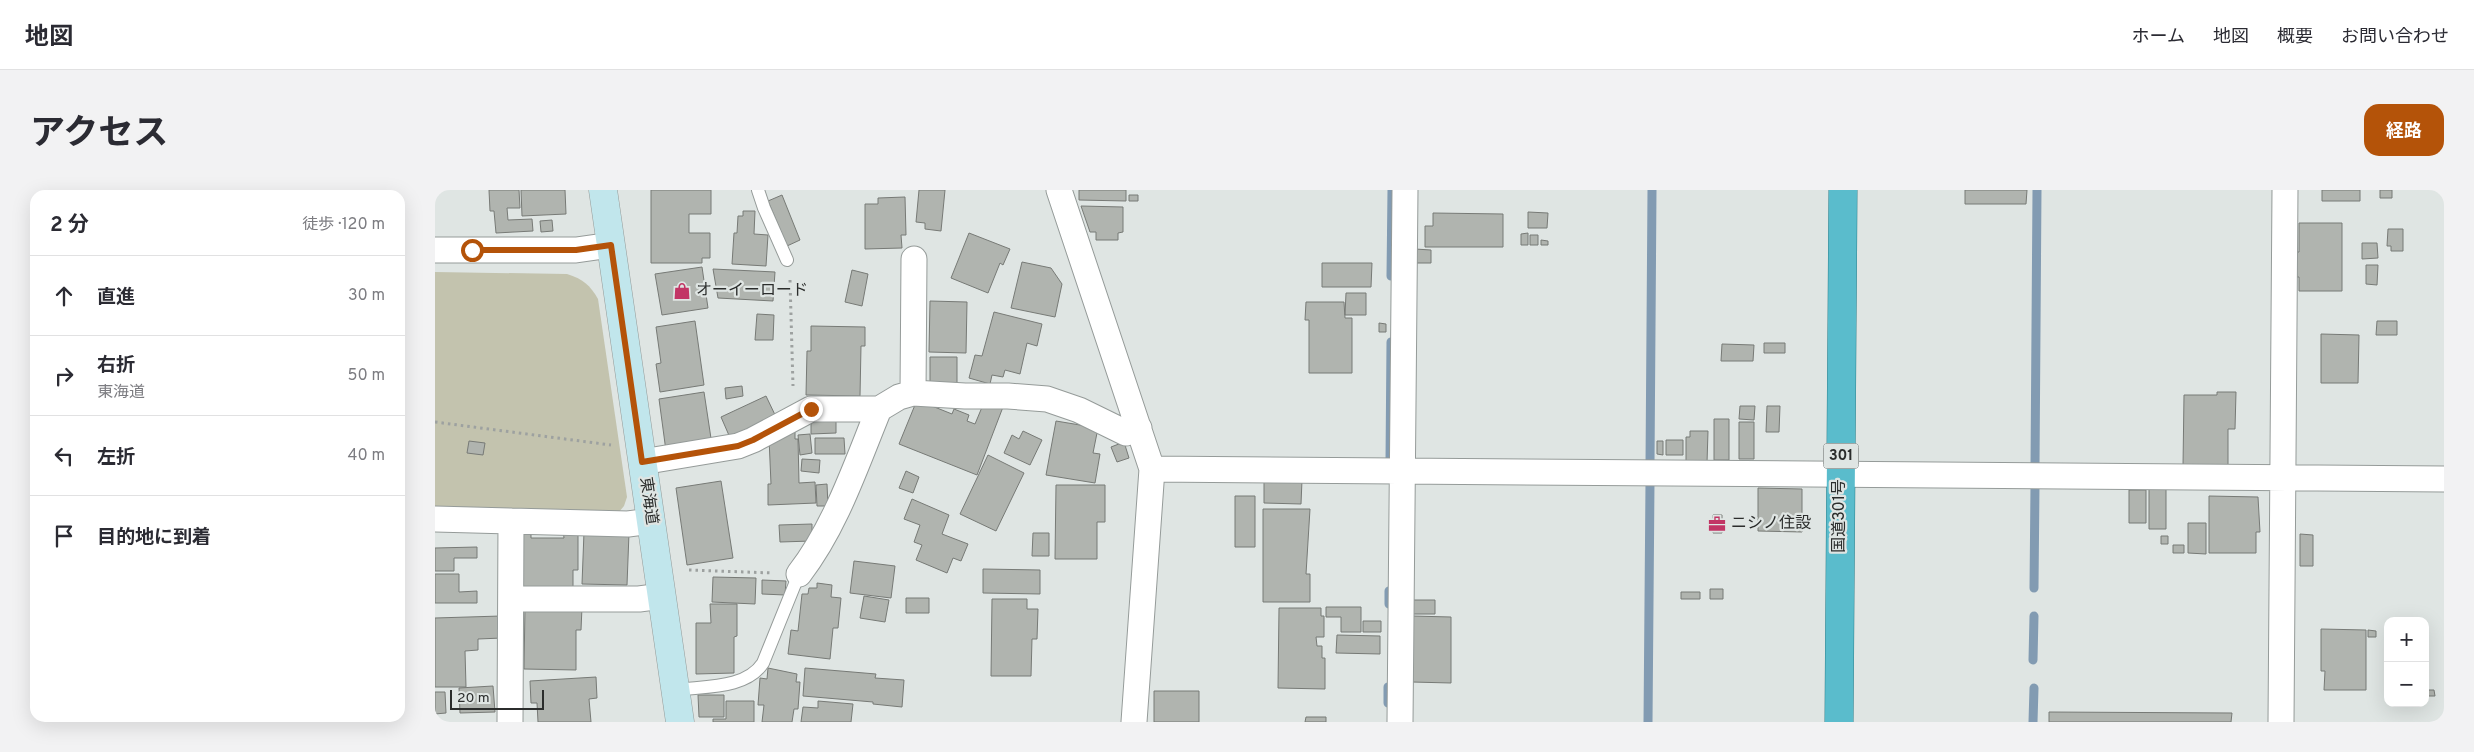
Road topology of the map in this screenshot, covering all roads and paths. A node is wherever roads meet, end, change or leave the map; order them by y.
1 (603, 190) edge
2 (758, 190) edge
3 (1059, 190) edge
4 (1405, 190) edge
5 (1843, 190) edge
6 (2285, 190) edge
7 (611, 245) junction
8 (435, 250) edge
9 (915, 259) dead end
10 (787, 260) joint
11 (913, 392) junction
12 (879, 409) junction
13 (798, 416) junction
14 (435, 422) edge
15 (1139, 428) junction
16 (614, 445) dead end
17 (642, 462) junction
18 (1152, 469) junction
19 (1402, 471) junction
20 (1841, 474) junction
21 (2283, 478) junction
22 (2444, 479) edge
23 (435, 519) edge
24 (511, 521) junction
25 (651, 521) junction
26 (799, 574) junction
27 (660, 585) junction
28 (511, 599) junction
29 (676, 690) junction
30 (510, 722) edge
31 (681, 722) edge
32 (1134, 722) edge
33 (1400, 722) edge
34 (1839, 722) edge
35 (2281, 722) edge

1 - 7 main road, 東海道
2 - 10 lane
3 - 15 street
4 - 19 street
5 - 20 highway, 国道301号 / 301
6 - 21 street
7 - 8 street
7 - 17 main road, 東海道
9 - 11 street
10 - 13 path
11 - 12 street
11 - 15 street
12 - 13 street
12 - 26 street
13 - 17 street
14 - 16 path
15 - 18 street
17 - 25 main road, 東海道
18 - 19 street
18 - 32 street
19 - 20 street
19 - 33 street
20 - 21 street
20 - 34 highway, 国道301号 / 301
21 - 22 street
21 - 35 street
23 - 24 street
24 - 25 street
24 - 28 street
25 - 27 main road, 東海道
26 - 27 path
26 - 29 lane
27 - 28 street
27 - 29 main road, 東海道
28 - 30 street
29 - 31 main road, 東海道

